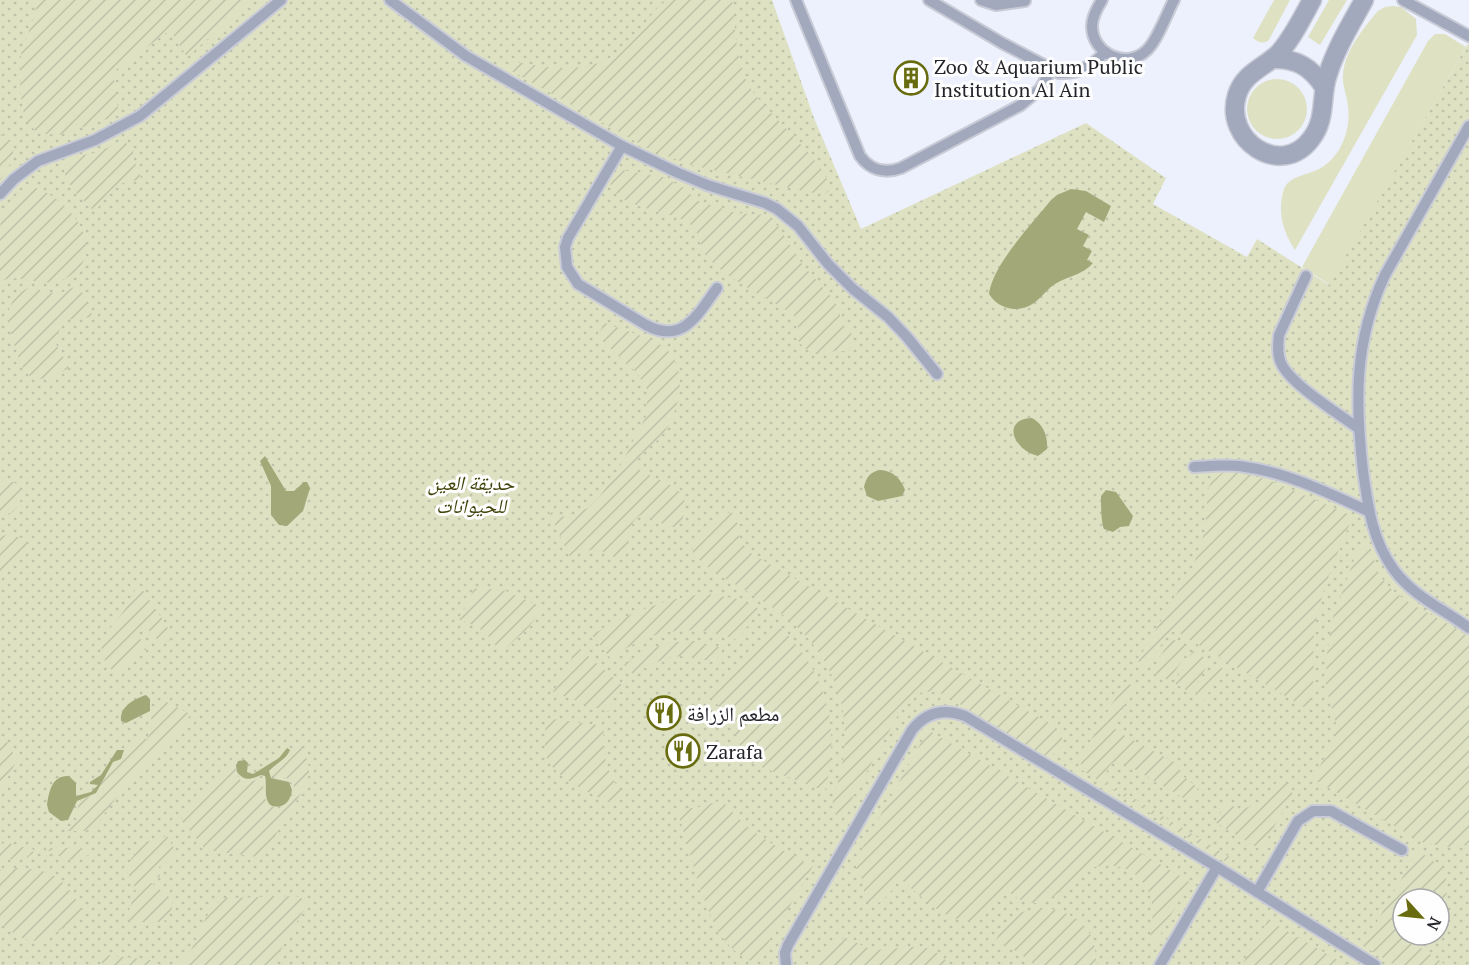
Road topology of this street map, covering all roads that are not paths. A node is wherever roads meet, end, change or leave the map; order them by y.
1 (281, 0) edge
2 (390, 0) edge
3 (796, 0) edge
4 (929, 0) edge
5 (981, 0) edge
6 (1102, 0) edge
7 (1174, 0) edge
8 (1312, 0) edge
9 (1364, 0) edge
10 (1403, 0) edge
11 (1025, 1) edge
12 (1469, 36) edge
13 (1105, 52) junction
14 (1272, 59) junction
15 (1051, 70) junction
16 (1324, 87) junction
17 (1469, 126) edge
18 (622, 146) junction
19 (0, 194) edge
20 (1306, 276) dead end
21 (717, 288) dead end
22 (937, 374) dead end
23 (1358, 428) junction
24 (1194, 467) dead end
25 (1368, 511) junction
26 (1469, 628) edge
27 (1402, 850) dead end
28 (1217, 867) junction
29 (1257, 892) junction
30 (786, 965) edge
31 (1160, 965) edge
32 (1375, 965) edge

1 - 19 lane
2 - 18 lane
3 - 15 lane
4 - 15 lane
5 - 11 lane
6 - 13 lane
7 - 13 lane
8 - 14 street
9 - 16 street
10 - 12 lane
13 - 15 lane
14 - 16 street
14 - 16 street
17 - 23 lane
18 - 21 lane
18 - 22 lane
20 - 23 lane
23 - 25 lane
24 - 25 lane
25 - 26 lane
27 - 29 lane
28 - 29 lane
28 - 30 lane
28 - 31 lane
29 - 32 lane

